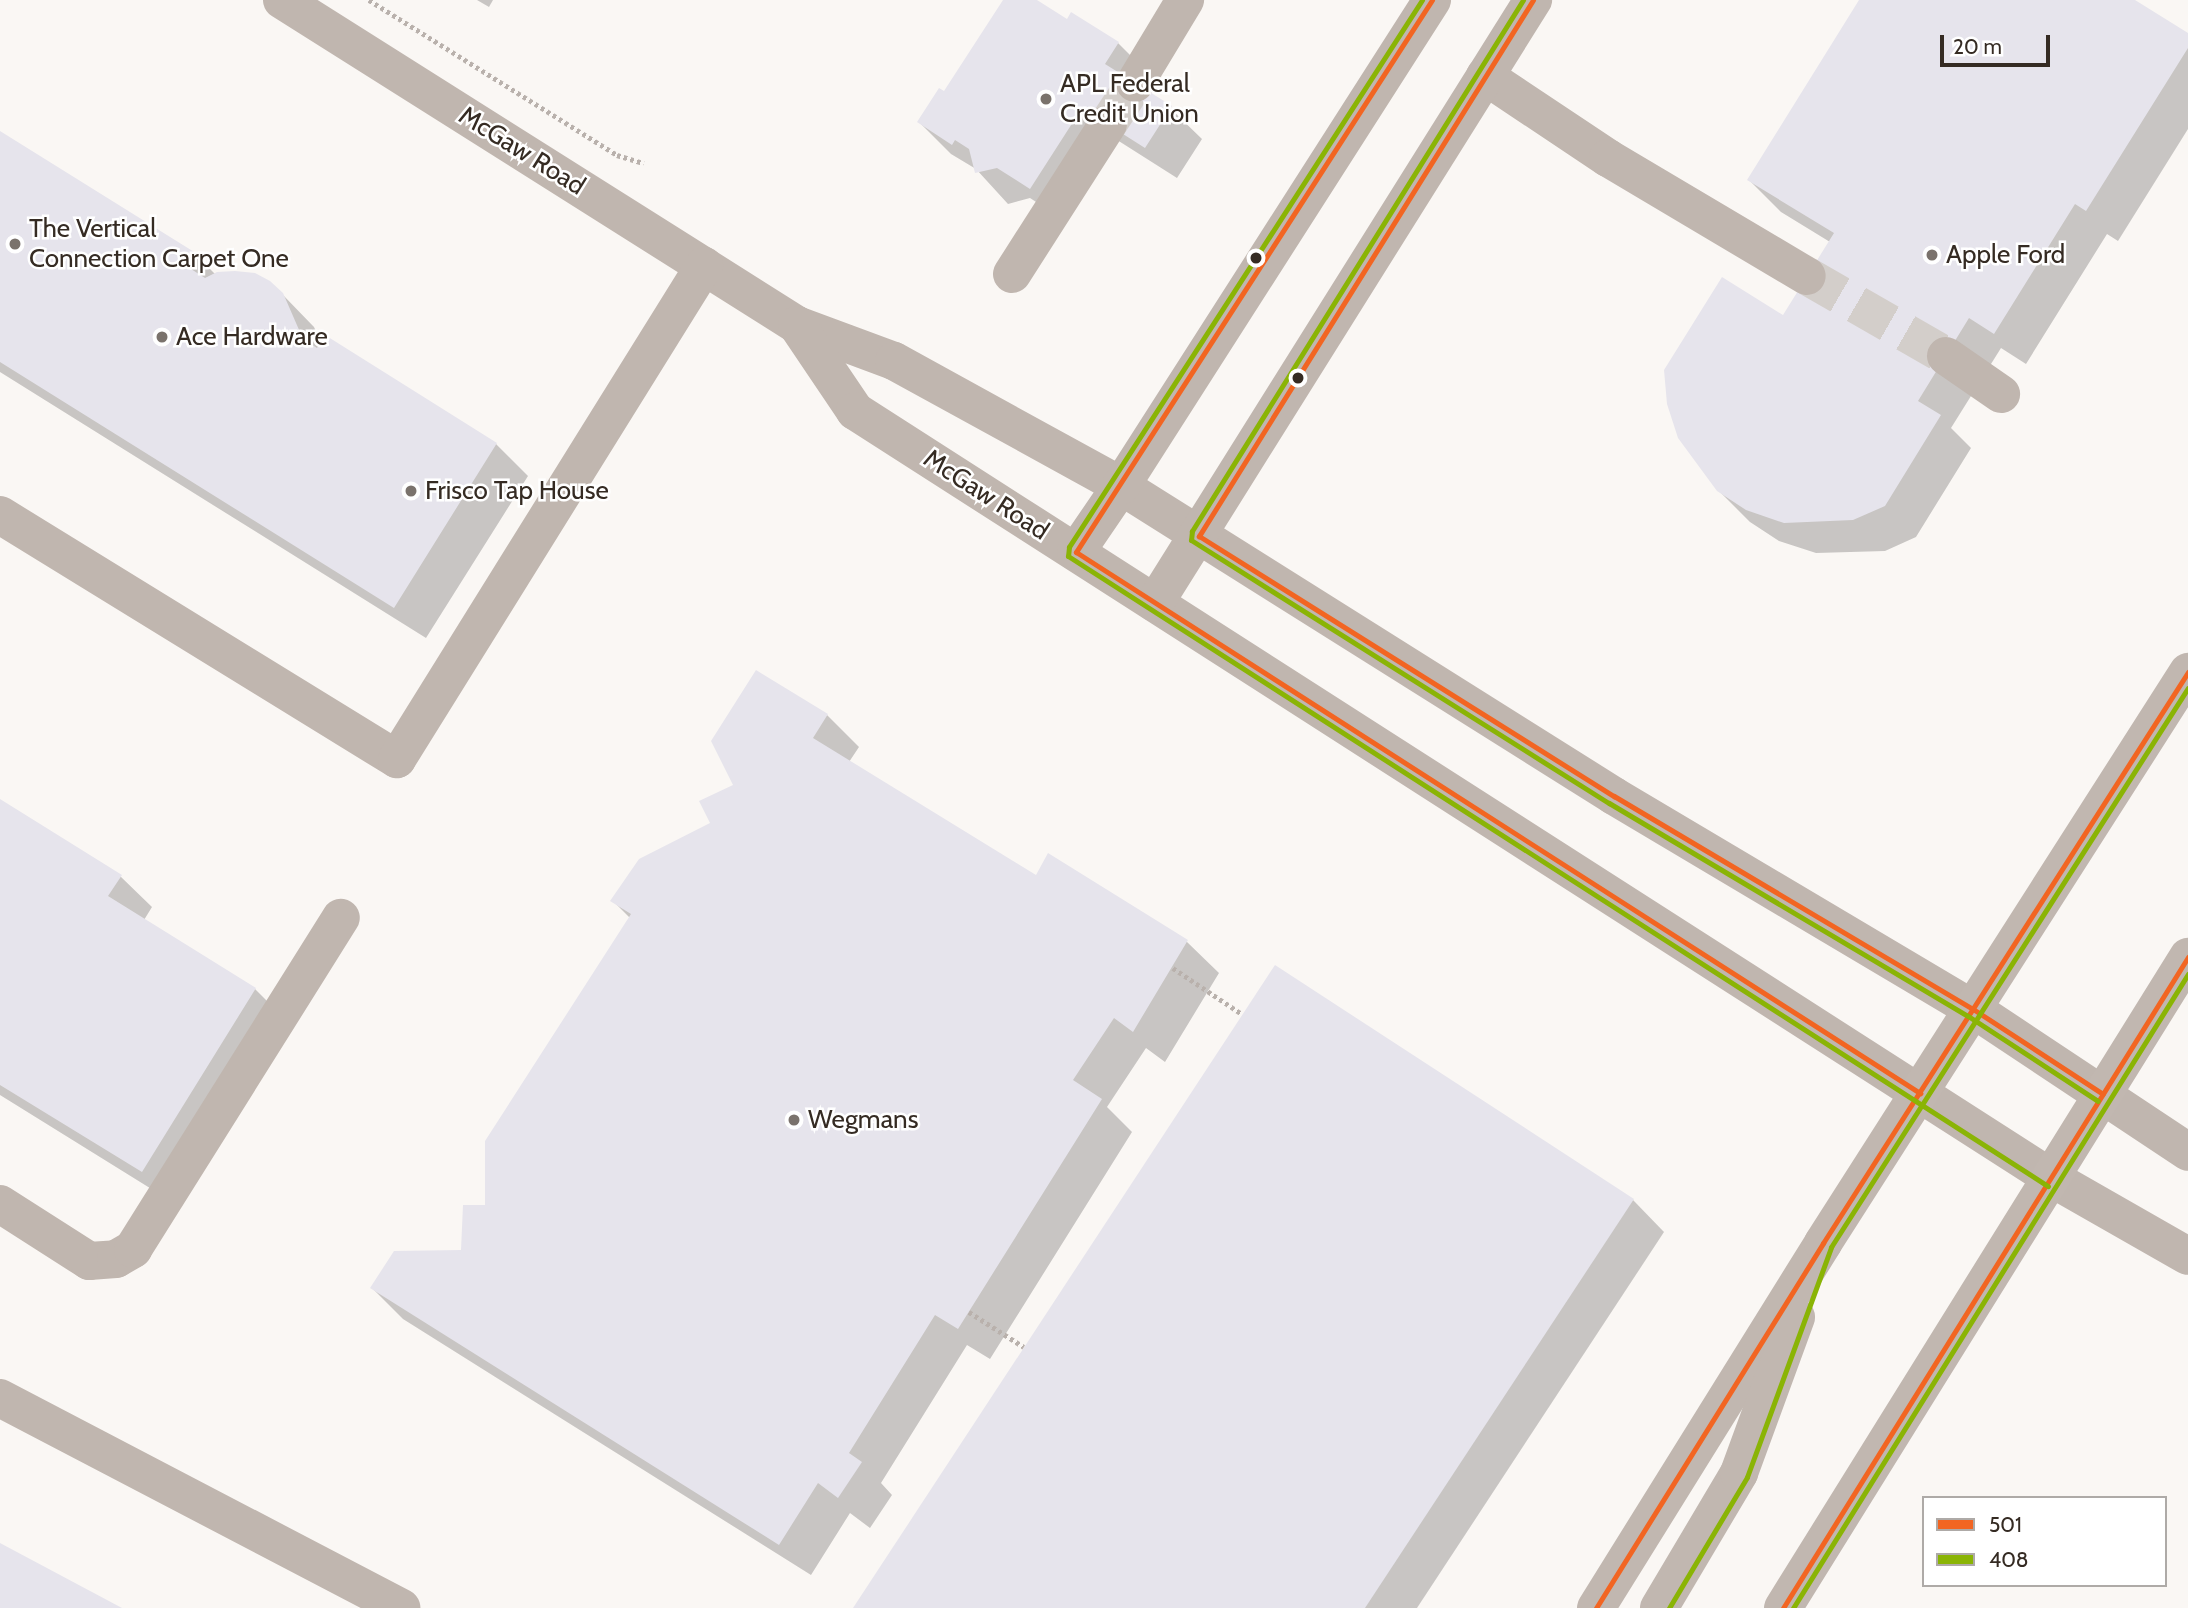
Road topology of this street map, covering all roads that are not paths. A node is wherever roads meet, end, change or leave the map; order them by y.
1 (282, 0) edge
2 (1185, 0) edge
3 (1432, 0) edge
4 (1533, 0) edge
5 (1485, 76) junction
6 (1135, 83) tunnel mouth
7 (1108, 124) tunnel mouth
8 (704, 265) junction
9 (1012, 274) dead end
10 (1807, 276) tunnel mouth
11 (797, 325) junction
12 (1946, 356) tunnel mouth
13 (2001, 394) dead end
14 (1121, 486) junction
15 (0, 515) edge
16 (1199, 536) junction
17 (1076, 552) junction
18 (1155, 603) junction
19 (2188, 672) edge
20 (341, 918) dead end
21 (2188, 957) edge
22 (1973, 1009) junction
23 (1920, 1093) junction
24 (2103, 1094) junction
25 (2188, 1152) edge
26 (2053, 1179) junction
27 (0, 1204) edge
28 (1823, 1242) junction
29 (2188, 1256) edge
30 (0, 1398) edge
31 (401, 1608) edge
32 (1597, 1608) edge
33 (1659, 1608) edge
34 (1783, 1608) edge

1 - 8 street, McGaw Road
2 - 6 street
3 - 14 street
4 - 5 street
5 - 10 street
5 - 16 street
7 - 9 street
8 - 11 street, McGaw Road
8 - 15 street
11 - 14 street, McGaw Road
11 - 17 street, McGaw Road
12 - 13 street
14 - 16 street, McGaw Road
14 - 17 street
16 - 18 street
16 - 22 street, McGaw Road
17 - 18 street, McGaw Road
18 - 23 street, McGaw Road
19 - 22 main road
20 - 27 street
21 - 24 main road
22 - 23 main road
22 - 24 street, McGaw Road
23 - 26 street, McGaw Road
23 - 28 main road
24 - 25 street, McGaw Road
24 - 26 main road
26 - 29 street, McGaw Road
26 - 34 main road
28 - 32 main road
28 - 33 main road
30 - 31 street

